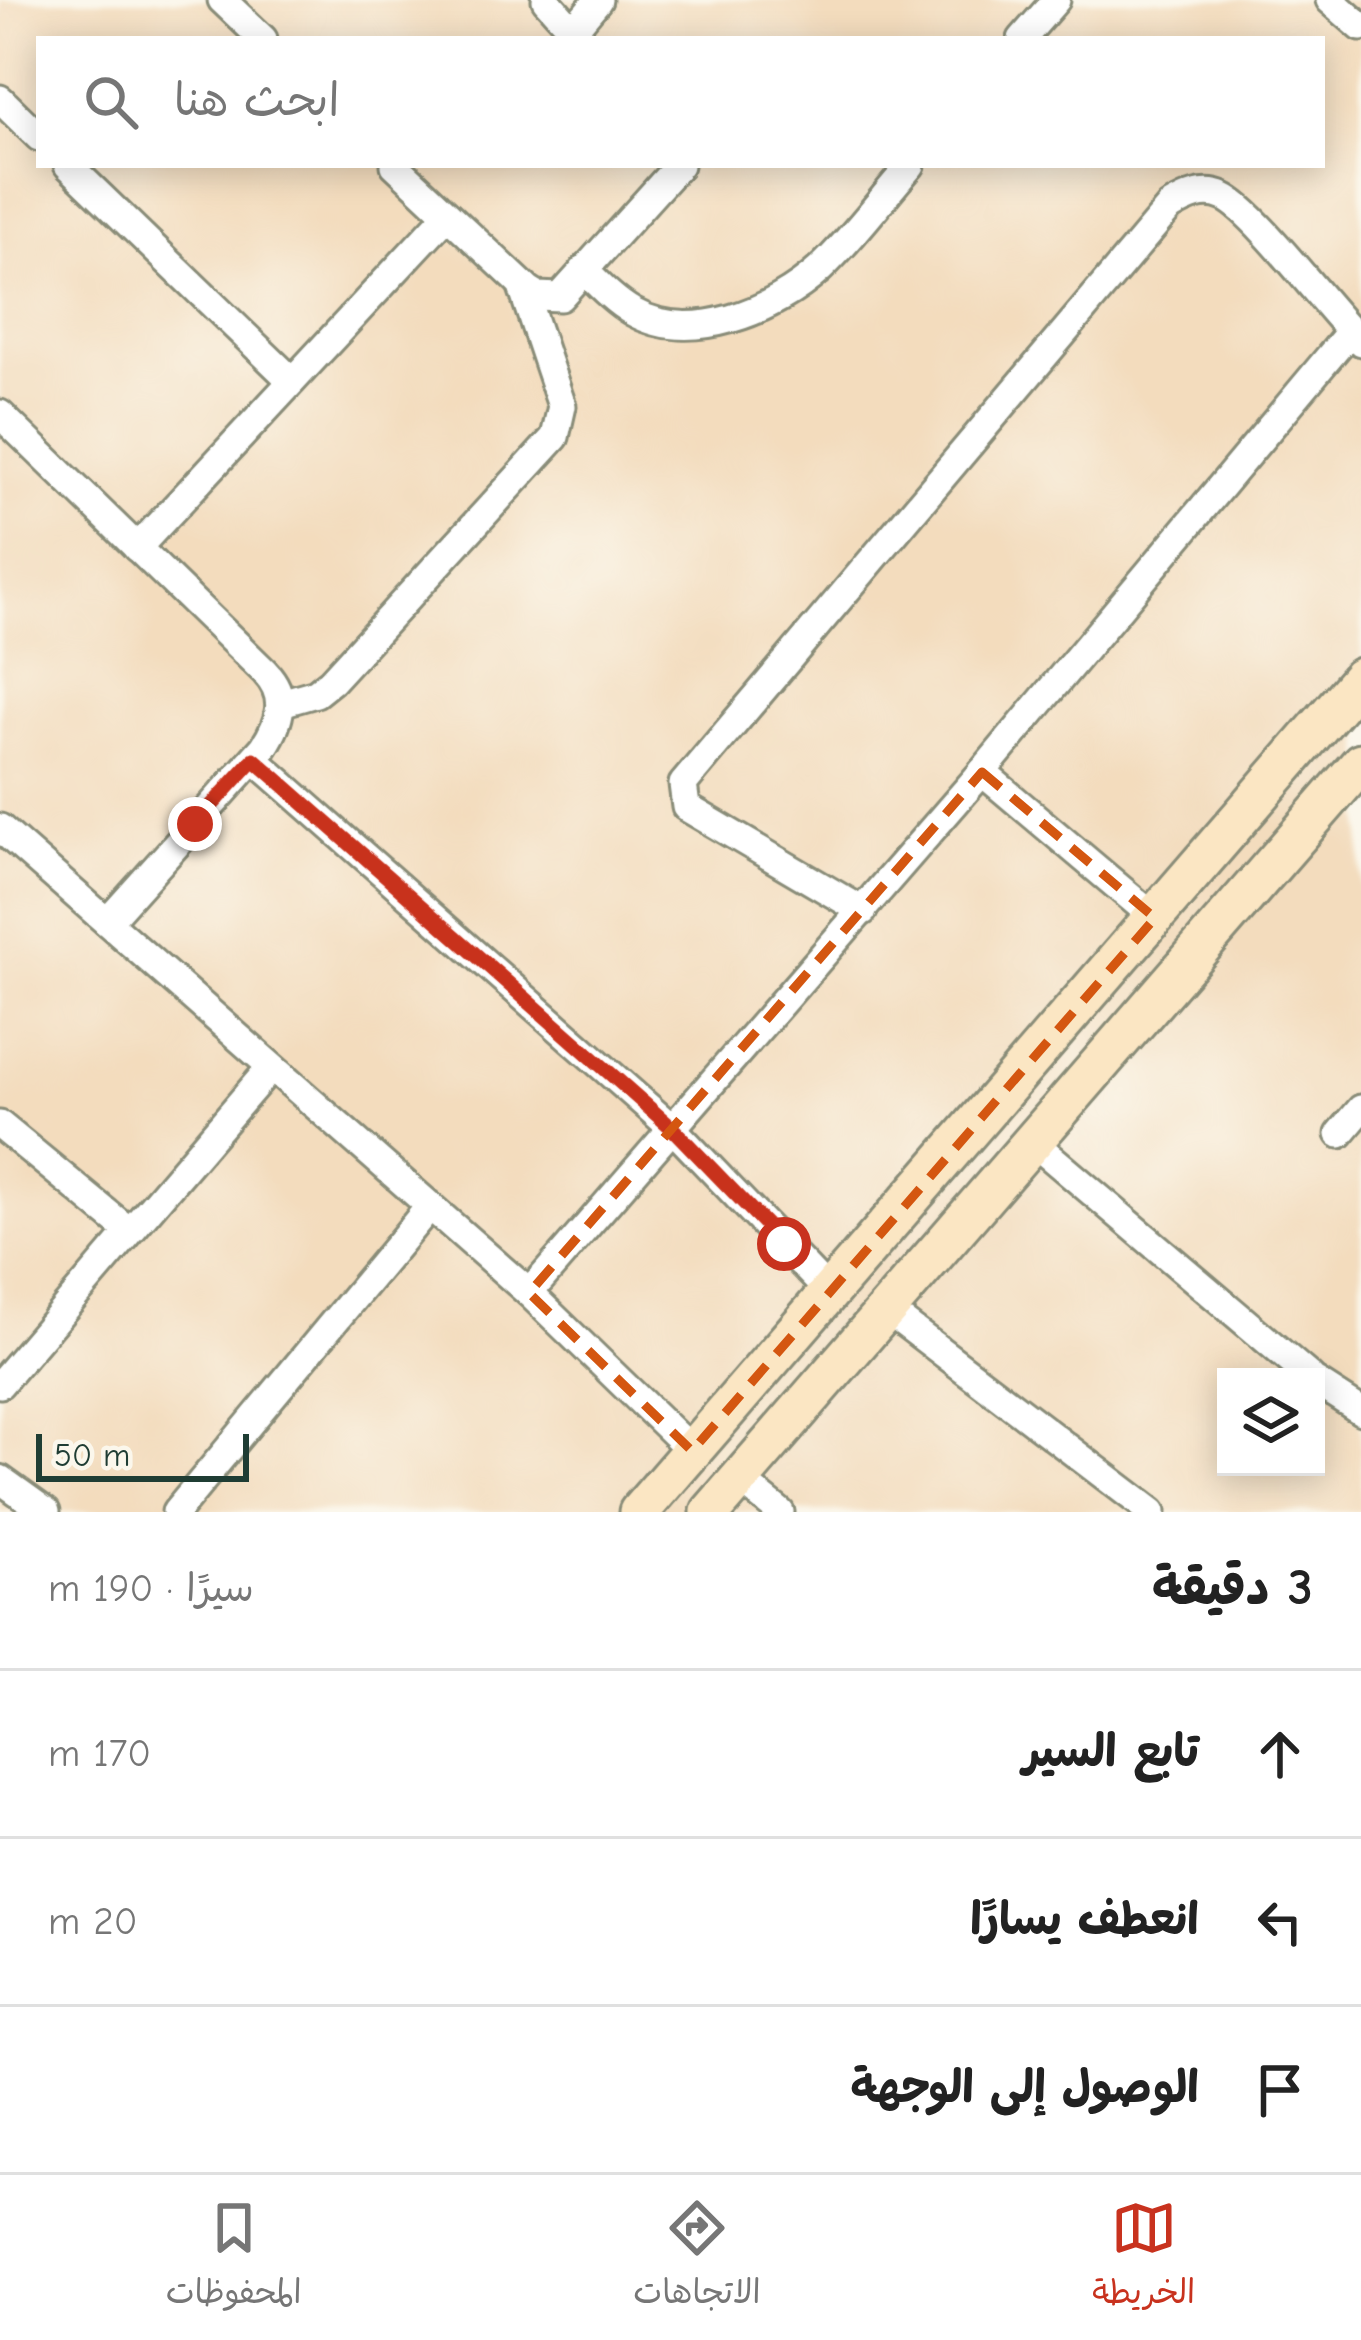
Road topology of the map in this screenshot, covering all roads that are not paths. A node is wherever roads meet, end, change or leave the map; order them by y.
1 (546, 0) edge
2 (598, 0) edge
3 (1056, 0) edge
4 (237, 5) edge
5 (577, 35) edge
6 (261, 36) edge
7 (1025, 36) edge
8 (0, 100) edge
9 (36, 134) edge
10 (71, 168) edge
11 (398, 168) edge
12 (676, 168) edge
13 (908, 168) edge
14 (447, 214) junction
15 (584, 271) junction
16 (521, 284) junction
17 (1356, 337) edge
18 (292, 381) junction
19 (0, 414) edge
20 (137, 548) junction
21 (1361, 679) edge
22 (281, 703) junction
23 (254, 759) junction
24 (1361, 763) edge
25 (982, 772) junction
26 (0, 828) edge
27 (862, 910) junction
28 (1154, 918) junction
29 (107, 922) junction
30 (271, 1067) junction
31 (1361, 1108) edge
32 (0, 1124) edge
33 (673, 1129) junction
34 (1340, 1134) dead end
35 (1033, 1142) junction
36 (430, 1206) junction
37 (129, 1232) junction
38 (529, 1293) junction
39 (830, 1293) junction
40 (887, 1310) junction
41 (1300, 1368) edge
42 (0, 1384) edge
43 (1325, 1389) edge
44 (1361, 1411) edge
45 (692, 1451) junction
46 (0, 1479) edge
47 (739, 1479) junction
48 (46, 1512) edge
49 (176, 1512) edge
50 (639, 1512) edge
51 (711, 1512) edge
52 (780, 1512) edge
53 (1152, 1512) edge

1 - 5 street
2 - 5 street
3 - 7 street
4 - 6 street
8 - 9 street
10 - 18 street
11 - 14 street
12 - 15 street
13 - 15 street
14 - 16 street
14 - 18 street
15 - 16 street
16 - 22 street
17 - 25 street
17 - 27 street
18 - 20 street
19 - 20 street
20 - 22 street
21 - 28 street
22 - 23 street
23 - 29 street
23 - 33 street
24 - 35 street
25 - 27 street
25 - 28 street
26 - 29 street
27 - 33 street
28 - 39 street
29 - 30 street
30 - 36 street
30 - 37 street
31 - 34 street
32 - 37 street
33 - 38 street
33 - 39 street
35 - 40 street
35 - 41 street
36 - 38 street
36 - 49 street
37 - 42 street
38 - 45 street
39 - 45 street
40 - 47 street
40 - 53 street
43 - 44 street
45 - 50 street
46 - 48 street
47 - 51 street
47 - 52 street

